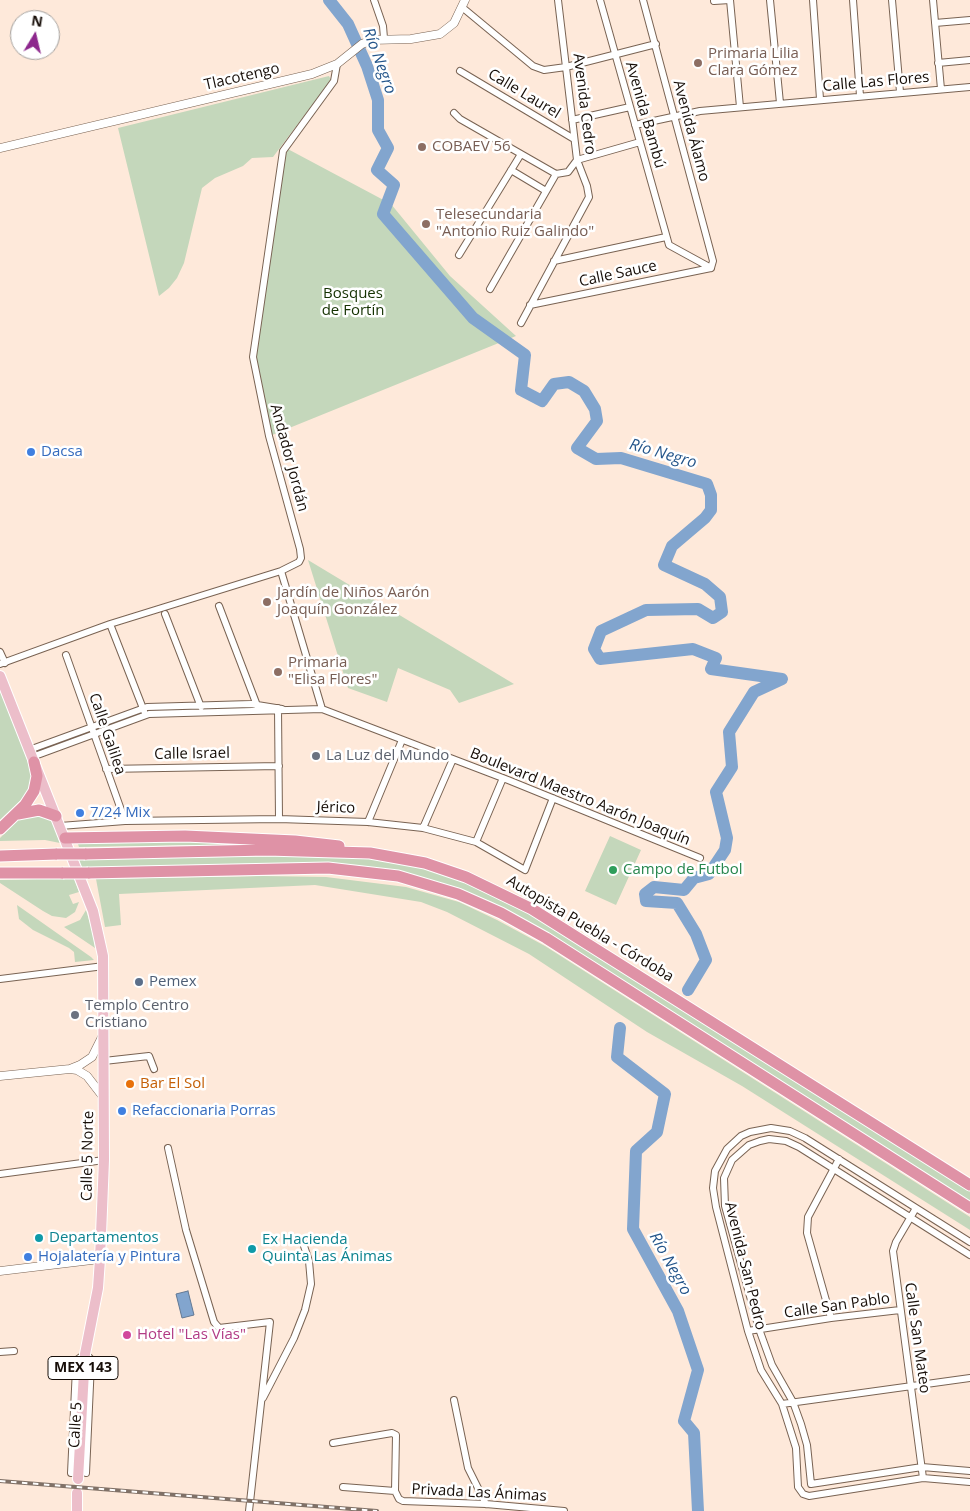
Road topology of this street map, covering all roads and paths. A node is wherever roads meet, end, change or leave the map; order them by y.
1 (374, 0) edge
2 (558, 0) edge
3 (600, 0) edge
4 (643, 0) edge
5 (730, 0) edge
6 (770, 0) edge
7 (813, 0) edge
8 (853, 0) edge
9 (892, 0) edge
10 (933, 0) edge
11 (714, 1) dead end
12 (464, 4) edge
13 (970, 20) edge
14 (935, 23) junction
15 (384, 38) junction
16 (656, 44) junction
17 (614, 55) junction
18 (970, 60) edge
19 (938, 63) junction
20 (337, 64) junction
21 (566, 68) junction
22 (460, 71) dead end
23 (970, 87) edge
24 (941, 89) junction
25 (900, 92) junction
26 (860, 96) junction
27 (820, 99) junction
28 (780, 103) junction
29 (630, 107) junction
30 (740, 107) junction
31 (454, 113) dead end
32 (674, 116) junction
33 (572, 120) junction
34 (636, 125) junction
35 (574, 139) junction
36 (640, 142) junction
37 (0, 148) edge
38 (521, 154) junction
39 (577, 160) junction
40 (511, 170) junction
41 (556, 174) junction
42 (546, 191) junction
43 (666, 237) junction
44 (459, 254) dead end
45 (554, 261) junction
46 (711, 268) junction
47 (490, 289) dead end
48 (530, 305) junction
49 (521, 323) dead end
50 (281, 571) junction
51 (219, 606) dead end
52 (164, 614) dead end
53 (110, 624) junction
54 (0, 652) edge
55 (66, 655) dead end
56 (2, 664) edge
57 (0, 676) edge
58 (200, 705) junction
59 (143, 708) junction
60 (258, 708) junction
61 (322, 708) junction
62 (279, 709) junction
63 (203, 713) junction
64 (145, 715) junction
65 (93, 730) junction
66 (402, 740) junction
67 (32, 757) junction
68 (453, 759) junction
69 (279, 766) junction
70 (106, 769) junction
71 (503, 778) junction
72 (554, 798) junction
73 (15, 815) junction
74 (278, 819) junction
75 (58, 821) junction
76 (126, 821) junction
77 (368, 822) junction
78 (423, 828) junction
79 (0, 829) edge
80 (65, 838) junction
81 (476, 842) junction
82 (370, 853) junction
83 (0, 856) edge
84 (700, 858) dead end
85 (0, 874) edge
86 (104, 966) junction
87 (0, 979) edge
88 (104, 1035) junction
89 (104, 1061) junction
90 (70, 1069) junction
91 (154, 1069) dead end
92 (0, 1076) edge
93 (104, 1098) junction
94 (168, 1148) dead end
95 (839, 1159) junction
96 (104, 1160) junction
97 (832, 1169) junction
98 (0, 1174) edge
99 (970, 1185) edge
100 (916, 1208) junction
101 (970, 1208) edge
102 (910, 1217) junction
103 (302, 1240) dead end
104 (970, 1242) edge
105 (970, 1255) edge
106 (100, 1259) junction
107 (0, 1270) edge
108 (900, 1310) junction
109 (831, 1318) junction
110 (760, 1330) junction
111 (748, 1332) junction
112 (14, 1351) dead end
113 (0, 1352) edge
114 (970, 1378) edge
115 (911, 1385) junction
116 (454, 1400) dead end
117 (261, 1401) junction
118 (793, 1402) junction
119 (782, 1404) junction
120 (333, 1443) dead end
121 (922, 1468) junction
122 (970, 1471) edge
123 (78, 1475) dead end
124 (923, 1478) junction
125 (970, 1482) edge
126 (811, 1484) junction
127 (343, 1488) dead end
128 (395, 1491) junction
129 (78, 1492) dead end
130 (803, 1494) junction
131 (486, 1504) junction
132 (77, 1511) edge
133 (249, 1511) edge
134 (564, 1511) edge

1 - 15 street
2 - 21 street, Avenida Cedro
3 - 17 street, Avenida Bambú
4 - 16 street, Avenida Álamo
5 - 11 street
5 - 30 street
6 - 28 street
7 - 27 street
8 - 26 street
9 - 25 street
10 - 14 street
12 - 15 street, Tlacotengo
12 - 21 street
13 - 14 street
14 - 19 street
15 - 20 street, Tlacotengo
16 - 17 street
16 - 32 street, Avenida Álamo
17 - 21 street
17 - 29 street, Avenida Bambú
18 - 19 street
19 - 24 street
20 - 37 street, Tlacotengo
20 - 50 street, Andador Jordán
21 - 33 street, Avenida Cedro
22 - 35 street, Calle Laurel
23 - 24 street, Calle Las Flores
24 - 25 street, Calle Las Flores
25 - 26 street, Calle Las Flores
26 - 27 street, Calle Las Flores
27 - 28 street, Calle Las Flores
28 - 30 street, Calle Las Flores
29 - 33 street
29 - 34 street, Avenida Bambú
30 - 32 street, Calle Las Flores
31 - 38 street
32 - 34 street, Calle Las Flores
32 - 46 street, Avenida Álamo
33 - 35 street, Avenida Cedro
34 - 36 street, Avenida Bambú
35 - 39 street, Avenida Cedro
36 - 39 street
36 - 43 street, Avenida Bambú
38 - 40 street
38 - 41 street
39 - 41 street
39 - 45 street, Avenida Cedro
40 - 42 street
40 - 44 street
41 - 42 street
42 - 47 street
43 - 45 street
43 - 46 street
45 - 48 street
46 - 48 street, Calle Sauce
48 - 49 street
50 - 53 street, Andador Jordán
50 - 61 street
51 - 60 street
52 - 58 street
53 - 56 street, Andador Jordán
53 - 59 street
54 - 56 street
55 - 65 street, Calle Galilea
57 - 67 main road, MEX 143
58 - 59 street, Boulevard Maestro Aarón Joaquín
58 - 60 street, Boulevard Maestro Aarón Joaquín
58 - 63 street
59 - 64 street
59 - 65 street, Boulevard Maestro Aarón Joaquín
60 - 62 street, Boulevard Maestro Aarón Joaquín
60 - 63 street, Boulevard Maestro Aarón Joaquín
61 - 62 street, Boulevard Maestro Aarón Joaquín
61 - 66 street, Boulevard Maestro Aarón Joaquín
62 - 69 street
63 - 64 street, Boulevard Maestro Aarón Joaquín
64 - 65 street, Boulevard Maestro Aarón Joaquín
65 - 67 street, Boulevard Maestro Aarón Joaquín
65 - 70 street, Calle Galilea
66 - 68 street, Boulevard Maestro Aarón Joaquín
66 - 77 street
67 - 73 highway
67 - 75 main road, MEX 143
68 - 71 street, Boulevard Maestro Aarón Joaquín
68 - 78 street
69 - 70 street, Calle Israel
69 - 74 street
70 - 76 street, Calle Galilea
71 - 72 street, Boulevard Maestro Aarón Joaquín
71 - 81 street
72 - 81 street, Jérico
72 - 84 street, Boulevard Maestro Aarón Joaquín
73 - 75 highway
73 - 79 highway
74 - 76 street, Jérico
74 - 77 street, Jérico
75 - 76 street, Jérico
75 - 80 main road, MEX 143
77 - 78 street, Jérico
78 - 81 street, Jérico
80 - 82 highway
80 - 86 main road, Calle 5 Norte / MEX 143
82 - 83 highway, Autopista Puebla - Córdoba, bridge
82 - 99 highway, Autopista Puebla - Córdoba
85 - 101 highway, Autopista Puebla - Córdoba, bridge
86 - 87 street
86 - 88 main road, Calle 5 Norte / MEX 143
88 - 89 main road, Calle 5 Norte / MEX 143
88 - 90 street
89 - 91 street
89 - 93 main road, Calle 5 Norte / MEX 143
90 - 92 street
90 - 93 street
93 - 96 main road, Calle 5 Norte / MEX 143
94 - 117 street
95 - 97 street
95 - 100 street, Avenida San Pedro
95 - 111 street, Avenida San Pedro
96 - 98 street
96 - 106 main road, Calle 5 Norte / MEX 143
97 - 102 street, Avenida San Pedro
97 - 109 street
97 - 110 street, Avenida San Pedro
100 - 102 street, Calle San Mateo
100 - 104 street, Avenida San Pedro
102 - 105 street, Avenida San Pedro
102 - 108 street, Calle San Mateo
103 - 117 street
106 - 107 street
106 - 123 main road, Calle 5 Norte / MEX 143
108 - 109 street, Calle San Pablo
108 - 115 street, Calle San Mateo
109 - 110 street, Calle San Pablo
110 - 111 street, Calle San Pablo
110 - 118 street, Avenida San Pedro
111 - 119 street, Avenida San Pedro
112 - 113 street
114 - 115 street
115 - 118 street
115 - 121 street, Calle San Mateo
116 - 131 street
117 - 133 street
118 - 119 street
118 - 126 street, Avenida San Pedro
119 - 130 street, Avenida San Pedro
120 - 128 street, Privada Las Ánimas
121 - 122 street
121 - 124 street, Calle San Mateo
121 - 126 street
124 - 125 street
124 - 130 street
126 - 130 street
127 - 128 street
128 - 131 street, Privada Las Ánimas
129 - 132 main road
131 - 134 street, Privada Las Ánimas

